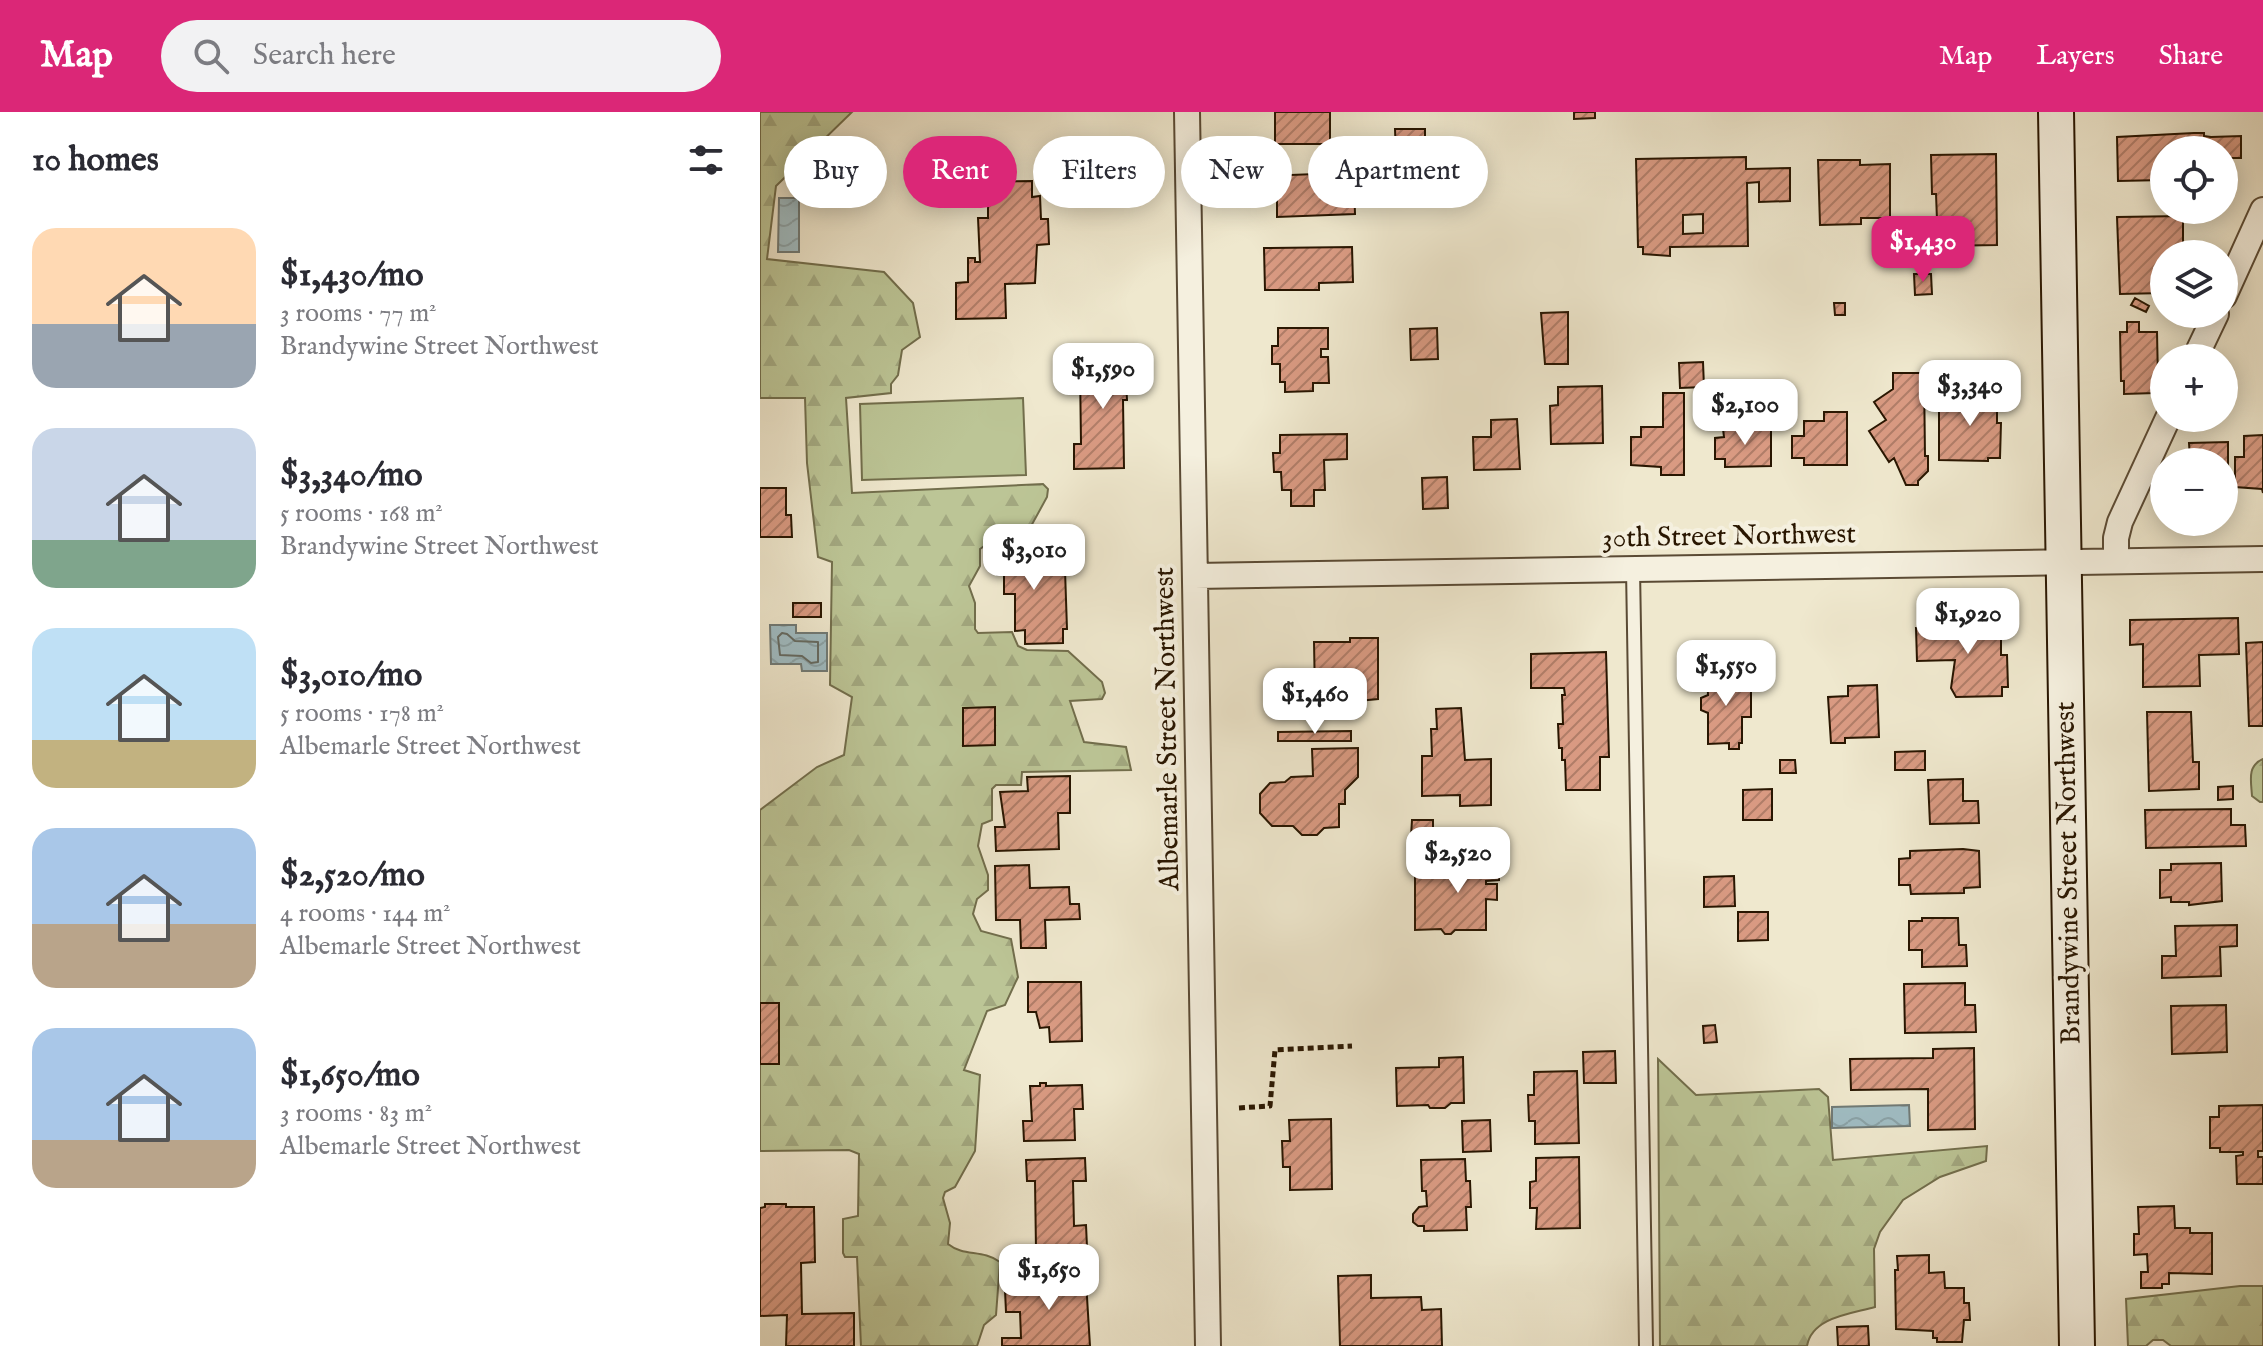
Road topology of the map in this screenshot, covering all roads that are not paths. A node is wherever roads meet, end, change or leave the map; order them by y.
1 (1187, 112) edge
2 (2056, 112) edge
3 (2263, 210) edge
4 (2238, 265) edge
5 (2162, 432) edge
6 (2263, 559) edge
7 (2116, 561) junction
8 (2064, 562) junction
9 (1633, 569) junction
10 (1195, 576) junction
11 (1208, 1346) edge
12 (1646, 1346) edge
13 (2077, 1346) edge

1 - 10 street, Albemarle Street Northwest
2 - 8 street, Brandywine Street Northwest
3 - 4 street
5 - 7 street
6 - 7 street, 30th Street Northwest
7 - 8 street, 30th Street Northwest
8 - 9 street, 30th Street Northwest
8 - 13 street, Brandywine Street Northwest
9 - 10 street, 30th Street Northwest
9 - 12 lane
10 - 11 street, Albemarle Street Northwest

